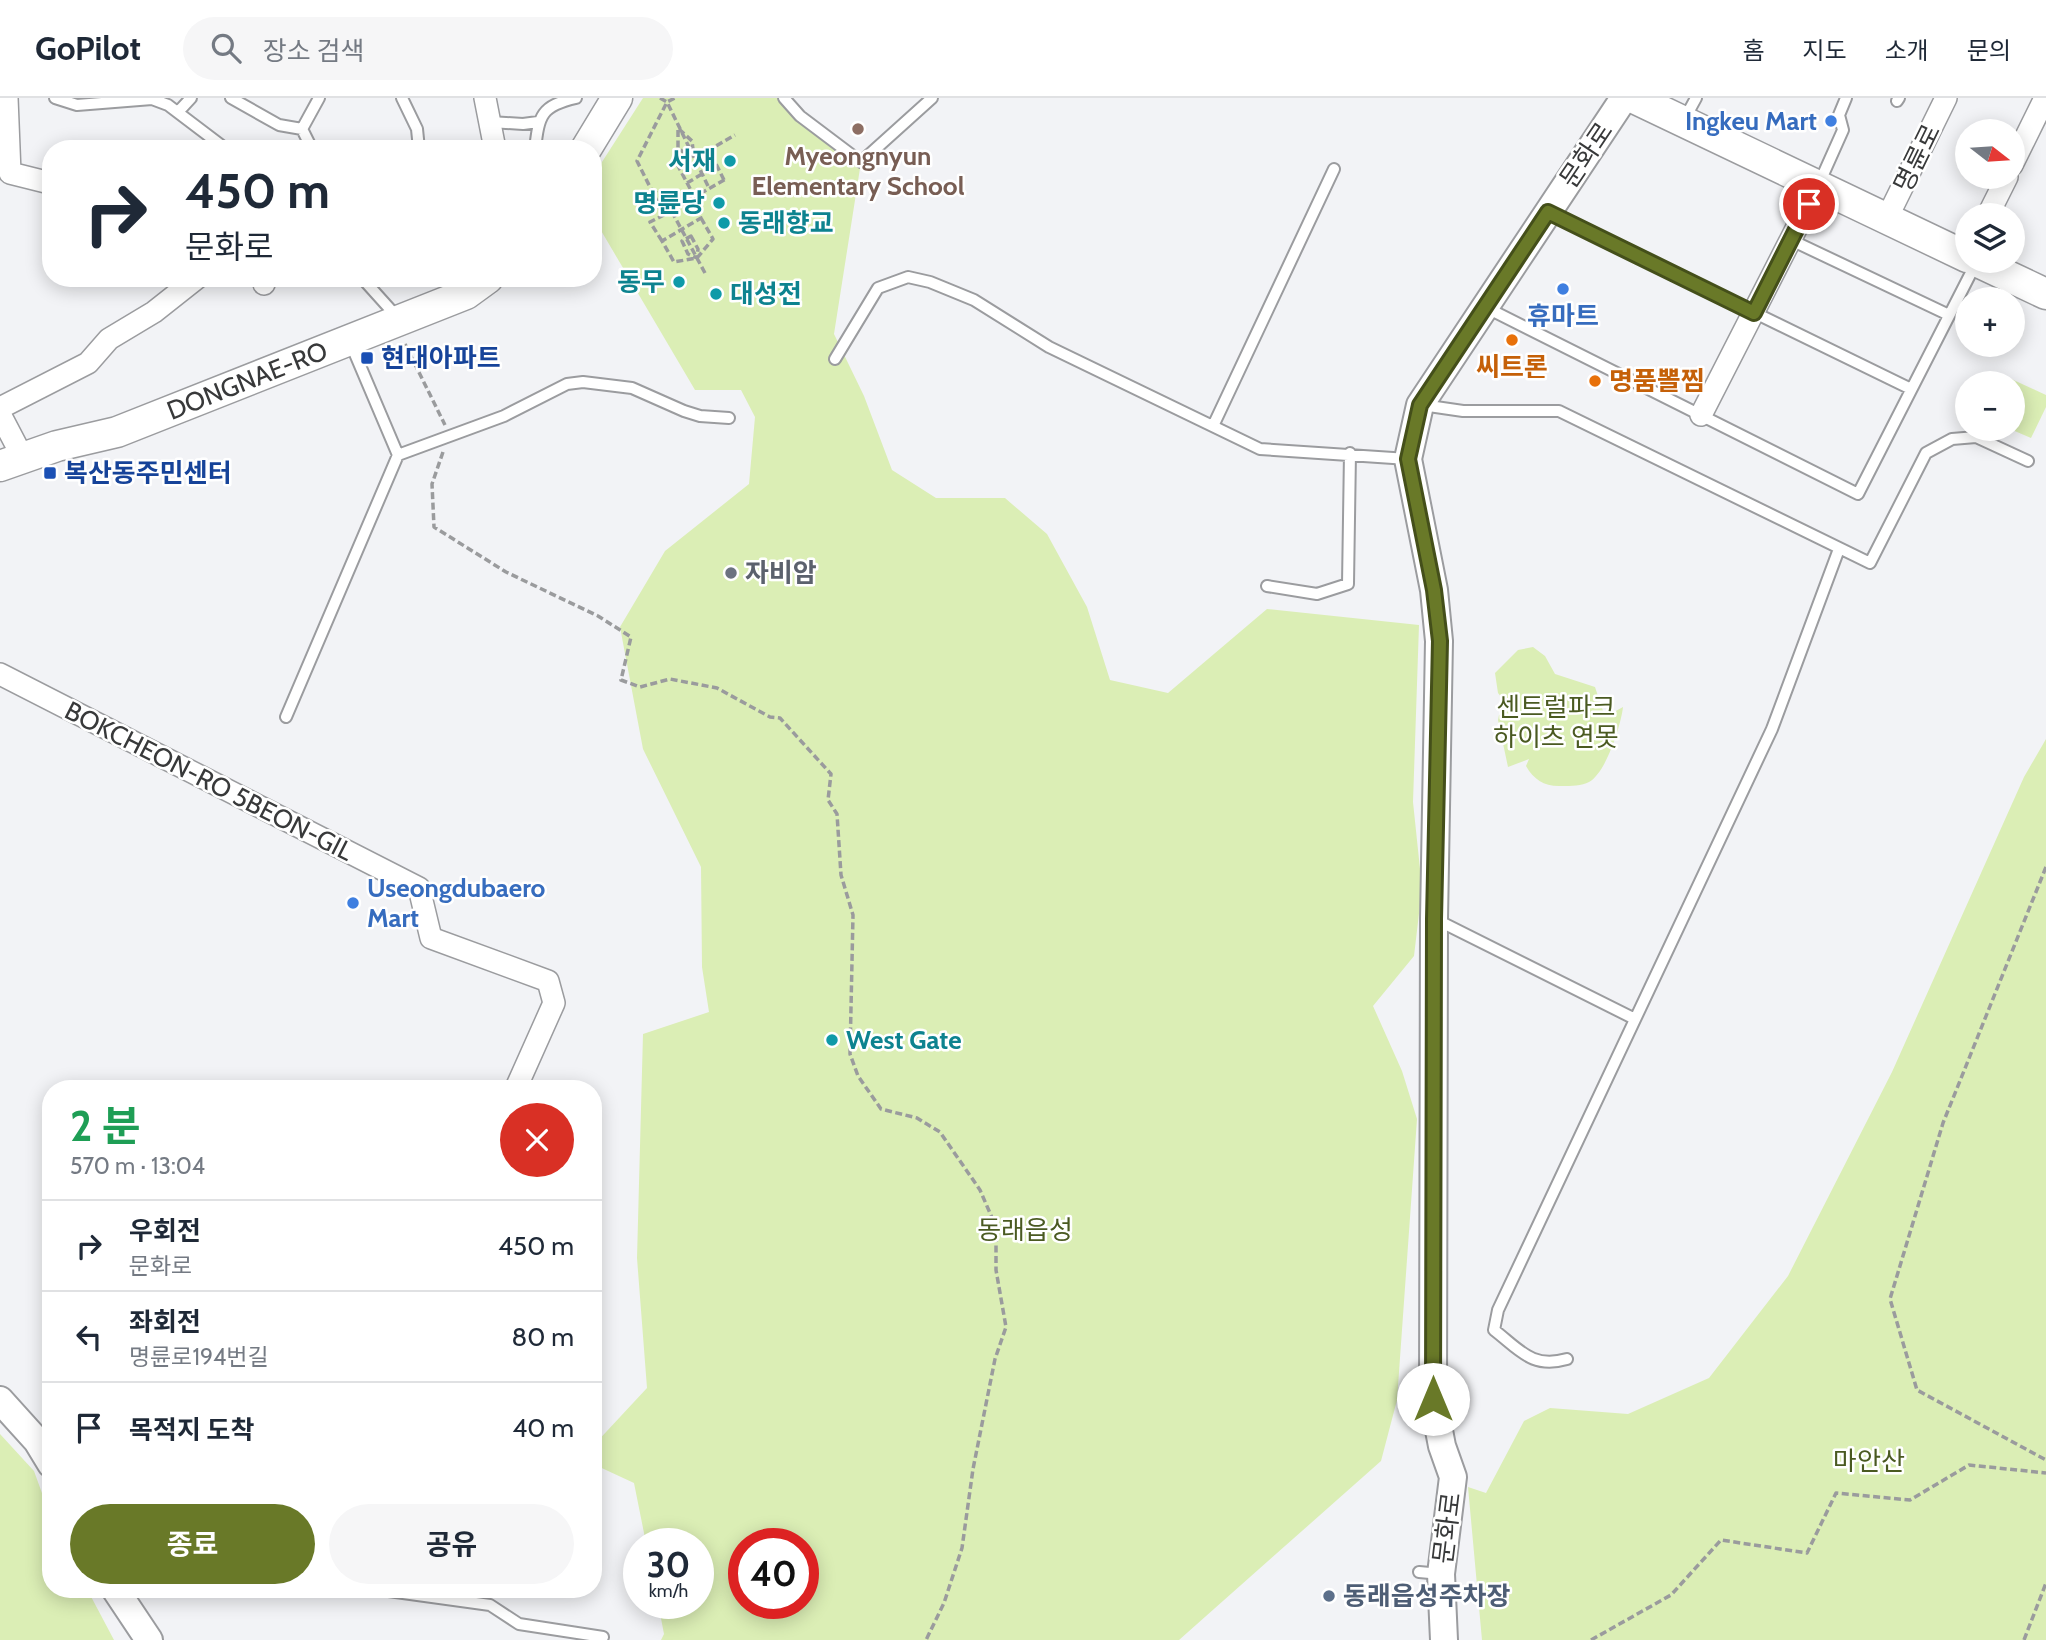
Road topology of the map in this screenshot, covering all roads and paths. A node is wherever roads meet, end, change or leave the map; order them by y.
1 (6, 98) edge
2 (55, 98) edge
3 (191, 98) edge
4 (231, 98) edge
5 (319, 98) edge
6 (402, 98) edge
7 (485, 98) edge
8 (576, 98) edge
9 (617, 98) edge
10 (660, 98) edge
11 (675, 98) edge
12 (784, 98) edge
13 (932, 98) edge
14 (1624, 98) edge
15 (1634, 98) edge
16 (1846, 98) edge
17 (1946, 98) edge
18 (2045, 98) edge
19 (147, 99) edge
20 (667, 102) junction
21 (1690, 110) edge
22 (178, 112) junction
23 (490, 122) junction
24 (538, 122) junction
25 (678, 128) junction
26 (302, 129) junction
27 (735, 135) dead end
28 (2025, 139) edge
29 (214, 140) edge
30 (308, 140) edge
31 (418, 140) edge
32 (493, 140) edge
33 (537, 140) edge
34 (591, 140) edge
35 (694, 161) junction
36 (677, 164) dead end
37 (717, 165) junction
38 (1334, 169) dead end
39 (702, 174) junction
40 (42, 181) edge
41 (687, 183) junction
42 (1818, 186) junction
43 (709, 188) junction
44 (692, 197) junction
45 (671, 210) junction
46 (663, 212) junction
47 (1548, 212) junction
48 (701, 218) junction
49 (1887, 219) junction
50 (682, 229) junction
51 (687, 239) junction
52 (1790, 240) junction
53 (662, 241) junction
54 (1955, 251) edge
55 (697, 258) junction
56 (705, 273) dead end
57 (1971, 273) edge
58 (2002, 273) edge
59 (186, 287) edge
60 (370, 287) edge
61 (476, 287) edge
62 (2046, 294) edge
63 (1485, 307) junction
64 (1754, 313) junction
65 (1949, 316) junction
66 (400, 320) junction
67 (349, 340) junction
68 (835, 359) dead end
69 (1911, 389) junction
70 (1420, 405) junction
71 (0, 408) edge
72 (0, 414) edge
73 (1702, 415) junction
74 (729, 418) dead end
75 (1213, 426) junction
76 (449, 436) junction
77 (1350, 453) junction
78 (398, 455) junction
79 (1408, 459) junction
80 (2028, 461) dead end
81 (11, 462) edge
82 (1839, 549) junction
83 (1267, 586) dead end
84 (0, 674) edge
85 (286, 717) dead end
86 (2046, 867) edge
87 (1434, 919) junction
88 (1636, 1019) junction
89 (520, 1080) edge
90 (1567, 1359) dead end
91 (0, 1400) edge
92 (42, 1449) edge
93 (2046, 1460) edge
94 (2046, 1473) edge
95 (2046, 1583) edge
96 (121, 1598) edge
97 (439, 1598) edge
98 (603, 1637) dead end
99 (149, 1640) edge
100 (926, 1640) edge
101 (1444, 1640) edge
102 (1591, 1640) edge
103 (2024, 1640) edge

1 - 40 street
2 - 19 lane
3 - 22 lane
4 - 26 lane
5 - 26 lane
6 - 31 lane
7 - 23 street
8 - 24 lane
9 - 34 main road
10 - 20 path
11 - 20 path
12 - 13 lane
14 - 47 street, 문화로
15 - 21 main road
16 - 42 lane
17 - 49 street, 명륜로
18 - 28 street
19 - 22 lane
20 - 25 path
20 - 46 path
21 - 42 main road
22 - 29 lane
23 - 24 lane
23 - 32 street
24 - 33 lane
25 - 35 path
25 - 35 path
26 - 30 lane
27 - 37 path
35 - 39 path
36 - 41 path
37 - 39 path
37 - 43 path
38 - 75 lane
39 - 41 path
39 - 43 path
41 - 44 path
42 - 49 main road
42 - 52 street
43 - 44 path
44 - 45 path
44 - 48 path
45 - 46 path
45 - 50 path
46 - 53 path
47 - 63 street, 문화로
47 - 64 lane, 문화로
48 - 50 path
48 - 55 path
49 - 54 main road
50 - 51 path
50 - 53 path
51 - 55 path
51 - 55 path
52 - 64 street
52 - 65 lane
53 - 55 path
55 - 56 path
57 - 65 lane
58 - 62 main road
59 - 71 street
60 - 66 lane
61 - 66 main road, DONGNAE-RO
63 - 70 street, 문화로
63 - 73 lane
64 - 69 lane, 문화로
64 - 73 street
65 - 69 lane
66 - 67 main road, DONGNAE-RO
66 - 76 path
67 - 78 lane
67 - 81 main road, DONGNAE-RO
68 - 75 lane
69 - 73 lane
70 - 79 street, 문화로
70 - 82 lane
72 - 81 street
74 - 76 lane
75 - 77 lane
76 - 78 lane
76 - 100 path
77 - 79 lane
77 - 83 lane
78 - 85 lane
79 - 87 street, 문화로
80 - 82 lane
82 - 88 lane
84 - 89 street, BOKCHEON-RO 5BEON-GIL
86 - 93 path
87 - 88 lane
87 - 101 street, 문화로
88 - 90 lane
91 - 92 street
94 - 102 path
95 - 103 path
96 - 99 street
97 - 98 lane

